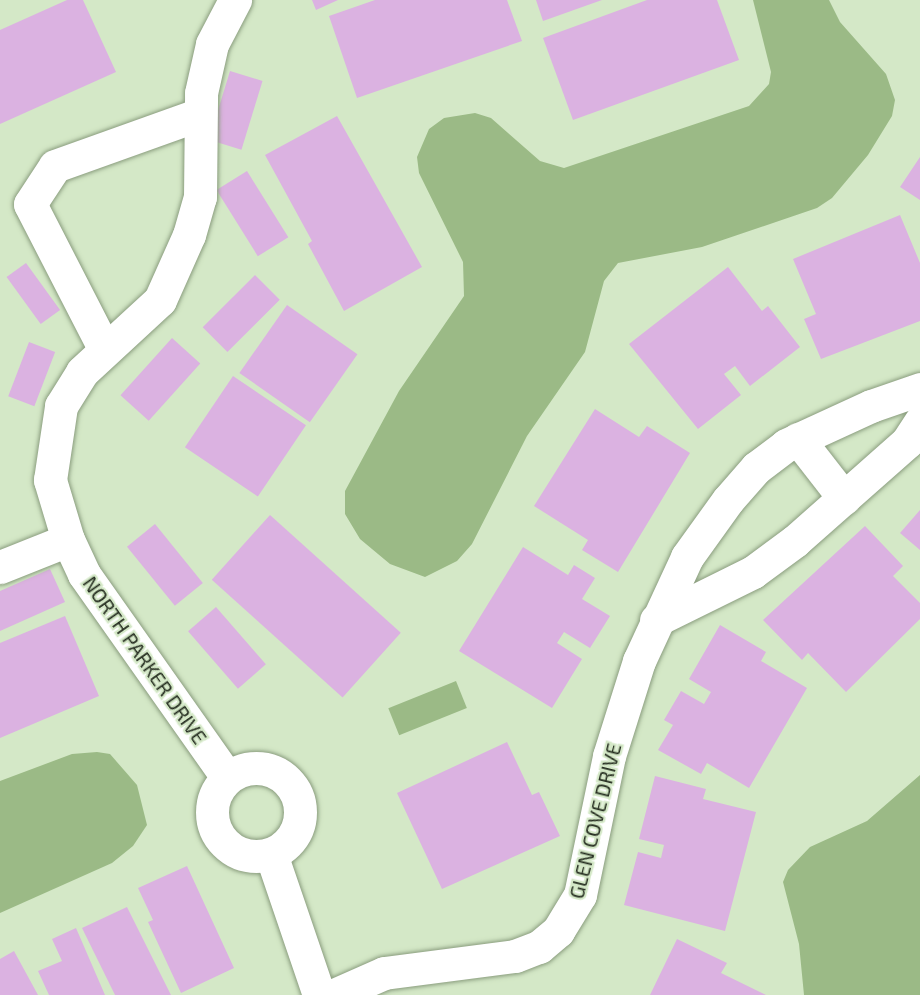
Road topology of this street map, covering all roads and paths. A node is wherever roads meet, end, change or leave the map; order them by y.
1 (235, 0) edge
2 (200, 114) junction
3 (105, 350) junction
4 (920, 389) edge
5 (920, 422) edge
6 (798, 439) junction
7 (844, 498) junction
8 (68, 540) junction
9 (0, 567) edge
10 (656, 620) junction
11 (227, 777) junction
12 (271, 854) junction
13 (319, 995) edge
14 (334, 995) edge

1 - 2 street, NORTH PARKER DRIVE
2 - 3 street, NORTH PARKER DRIVE
2 - 3 street
3 - 8 street, NORTH PARKER DRIVE
4 - 6 street, GLEN COVE DRIVE
5 - 7 street
6 - 7 street
6 - 10 street, GLEN COVE DRIVE
7 - 10 street
8 - 9 street
8 - 11 street, NORTH PARKER DRIVE
10 - 14 street, GLEN COVE DRIVE
11 - 12 street
11 - 12 street
12 - 13 street

